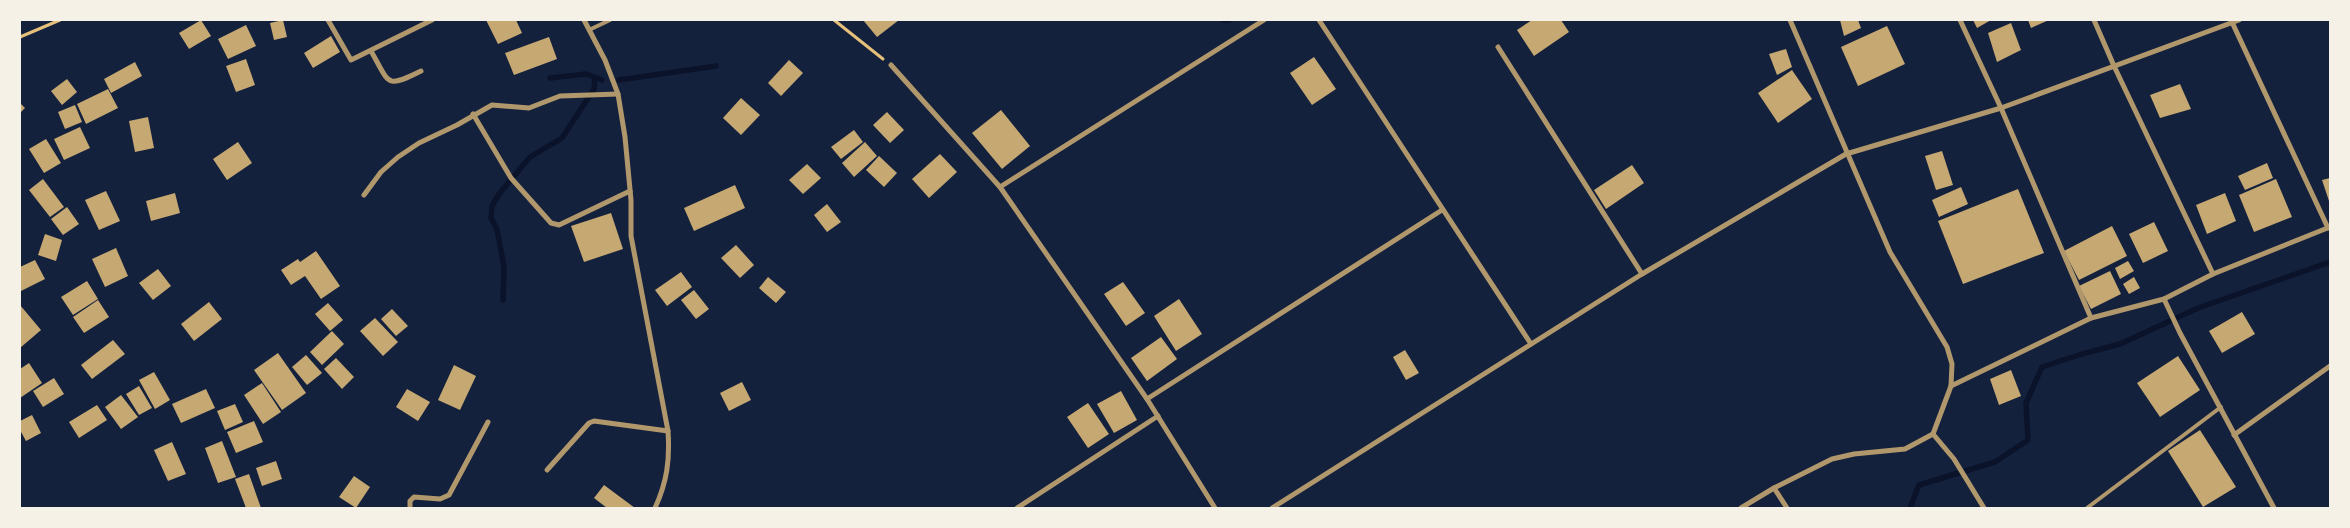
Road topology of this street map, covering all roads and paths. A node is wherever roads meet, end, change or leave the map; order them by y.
1 (60, 20) edge
2 (328, 20) edge
3 (432, 20) edge
4 (584, 20) edge
5 (610, 20) edge
6 (834, 20) edge
7 (1264, 20) edge
8 (1319, 20) edge
9 (1790, 20) edge
10 (1960, 20) edge
11 (2094, 20) edge
12 (2239, 20) edge
13 (2232, 21) edge
14 (589, 30) junction
15 (20, 37) edge
16 (1498, 47) dead end
17 (371, 51) junction
18 (891, 65) joint
19 (2114, 66) junction
20 (421, 71) dead end
21 (618, 94) junction
22 (2001, 108) junction
23 (473, 114) junction
24 (1846, 154) junction
25 (1000, 187) junction
26 (630, 192) junction
27 (364, 195) dead end
28 (1442, 210) junction
29 (2329, 228) edge
30 (1642, 274) junction
31 (2213, 274) junction
32 (2164, 299) junction
33 (2091, 318) junction
34 (1532, 344) junction
35 (2330, 366) edge
36 (1952, 386) junction
37 (1148, 399) junction
38 (2221, 407) junction
39 (1158, 416) junction
40 (488, 422) dead end
41 (668, 431) junction
42 (1933, 434) junction
43 (2234, 435) junction
44 (547, 470) dead end
45 (1774, 488) junction
46 (410, 508) edge
47 (655, 508) edge
48 (1017, 508) edge
49 (1215, 508) edge
50 (1272, 508) edge
51 (1741, 508) edge
52 (1787, 508) edge
53 (1984, 508) edge
54 (2087, 508) edge
55 (2274, 508) edge

1 - 15 path
2 - 17 street
3 - 17 street
4 - 14 street
5 - 14 lane
6 - 18 path
7 - 25 street
8 - 28 street
9 - 24 street
10 - 22 street
11 - 19 street
12 - 13 street
13 - 19 street
13 - 29 street
14 - 21 street
16 - 30 street
17 - 20 street
18 - 25 street
19 - 22 street
19 - 31 street
21 - 23 street
21 - 26 street
22 - 24 street
22 - 33 street
23 - 26 street
23 - 27 street
24 - 30 street
24 - 36 street
25 - 37 street
26 - 41 street
28 - 34 street
28 - 37 street
29 - 31 street
30 - 34 street
31 - 32 street
32 - 33 street
32 - 38 street
33 - 36 street
34 - 50 street
35 - 43 street
36 - 42 street
37 - 39 street
38 - 43 street
38 - 54 lane
39 - 48 street
39 - 49 street
40 - 46 street
41 - 44 street
41 - 47 street
42 - 45 street
42 - 53 street
43 - 55 street
45 - 51 street
45 - 52 street

